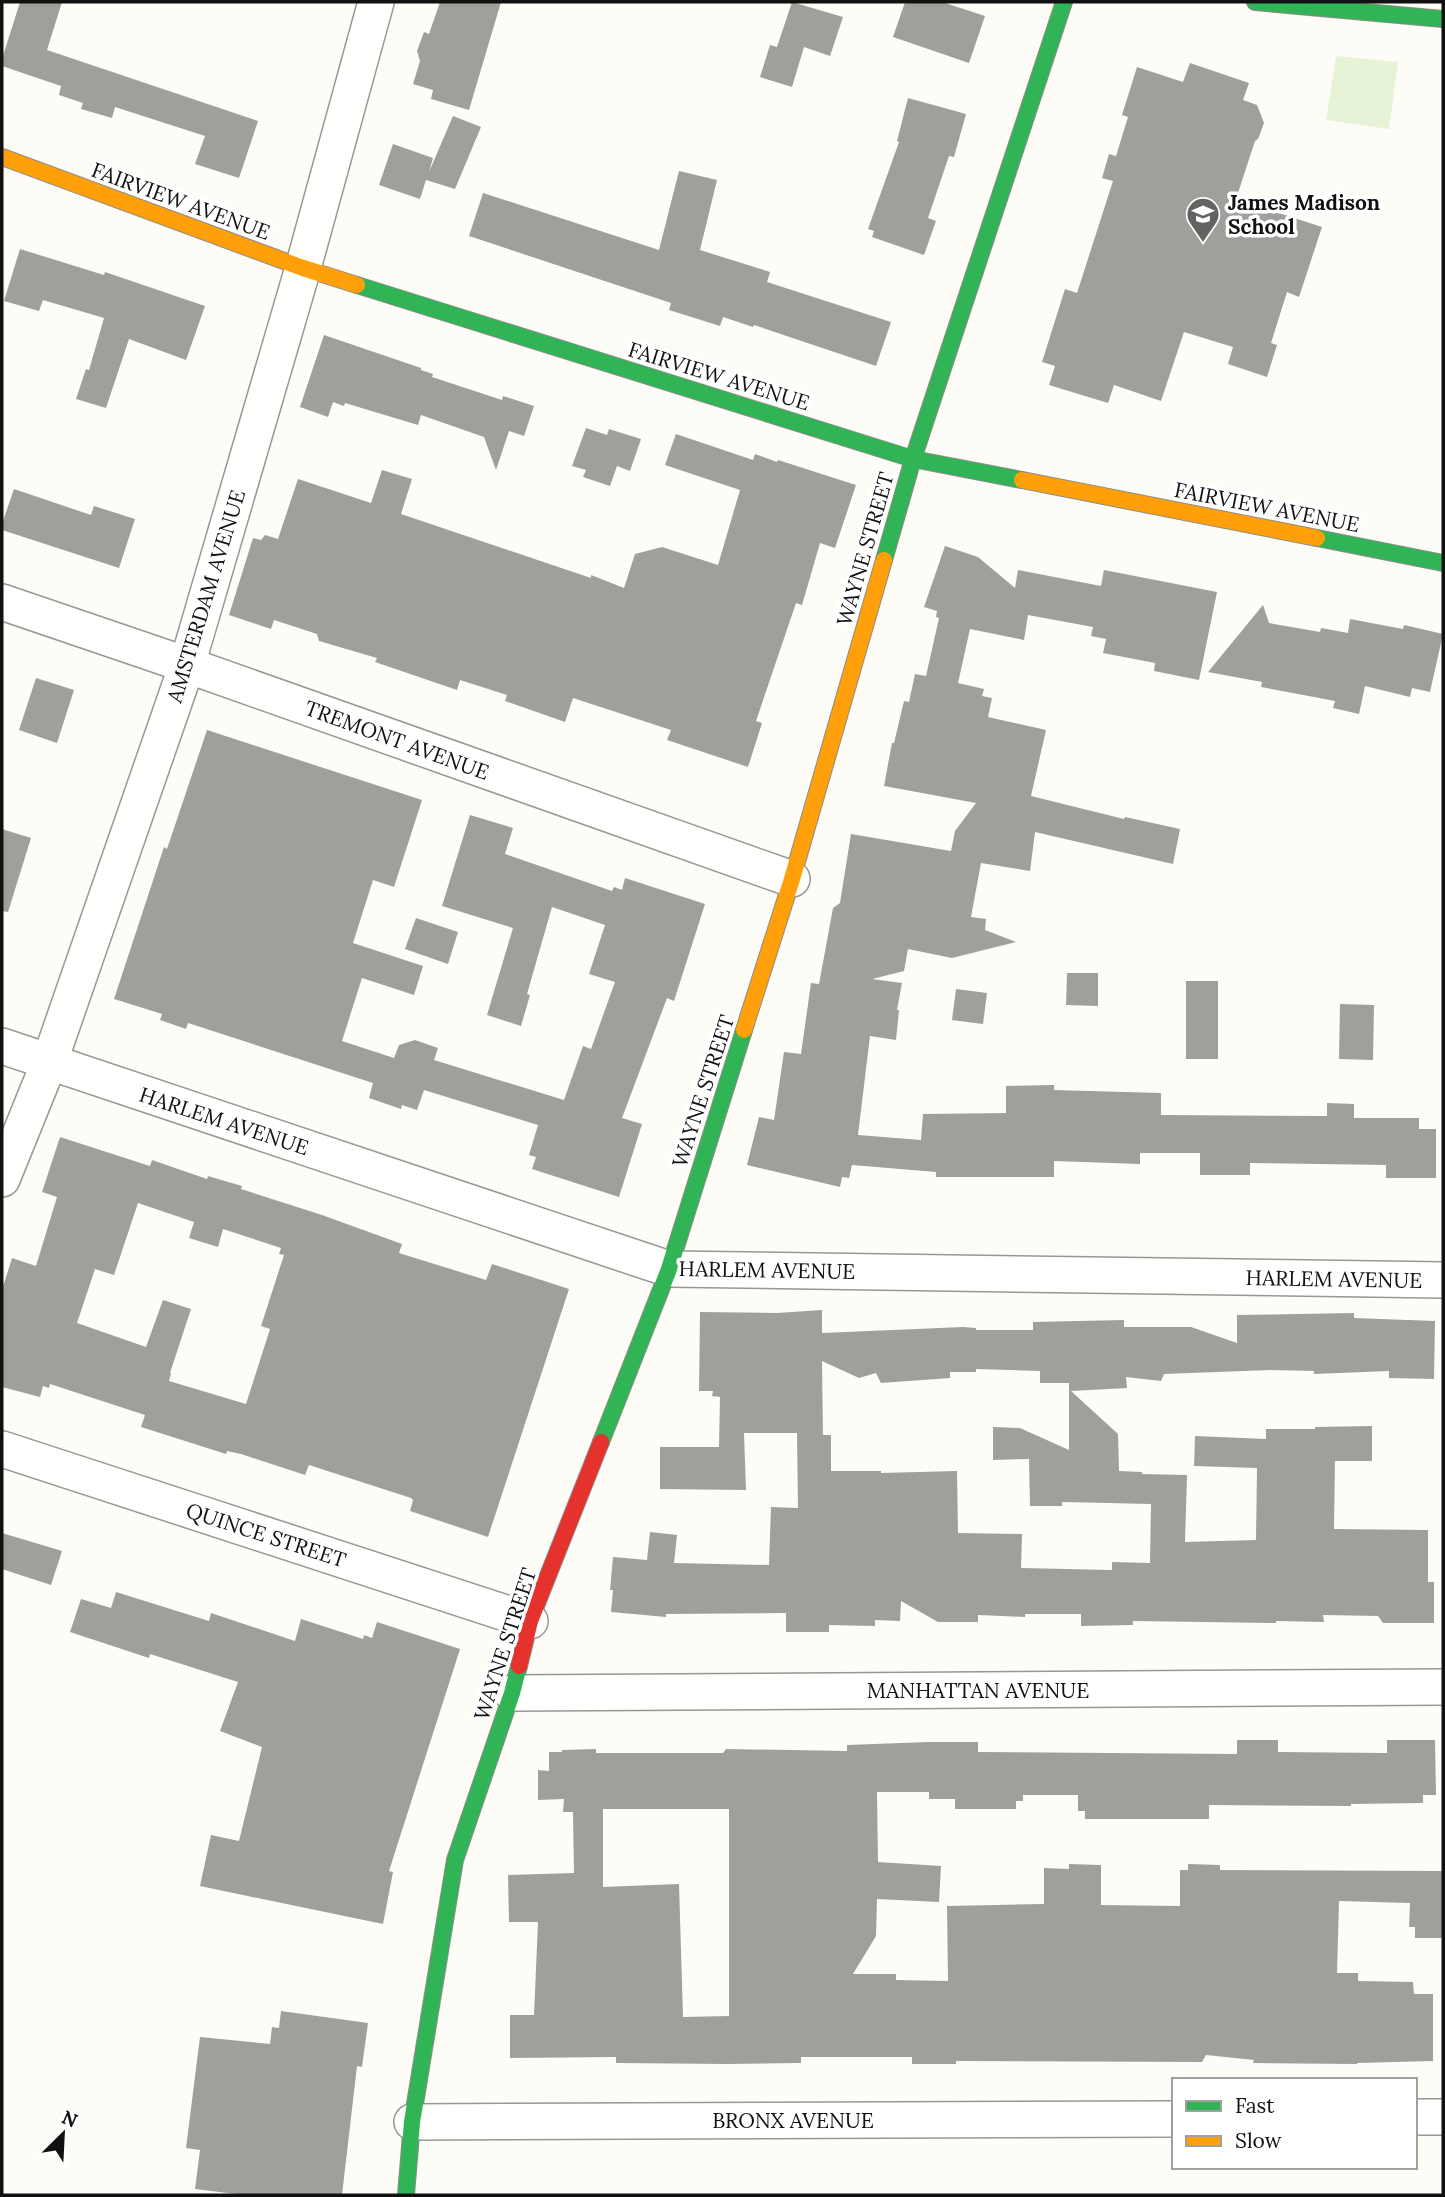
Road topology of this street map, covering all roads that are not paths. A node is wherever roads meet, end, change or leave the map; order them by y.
1 (376, 2) edge
2 (1064, 2) edge
3 (1255, 2) edge
4 (1443, 19) edge
5 (2, 157) edge
6 (303, 268) junction
7 (913, 459) junction
8 (1443, 563) edge
9 (2, 602) edge
10 (187, 665) junction
11 (792, 879) junction
12 (2, 1046) edge
13 (50, 1063) junction
14 (2, 1179) edge
15 (669, 1269) junction
16 (1443, 1280) edge
17 (2, 1449) edge
18 (530, 1620) junction
19 (1443, 1687) edge
20 (512, 1693) junction
21 (1417, 2117) edge
22 (1443, 2117) edge
23 (1172, 2119) edge
24 (412, 2122) junction
25 (406, 2195) edge

1 - 6 street, AMSTERDAM AVENUE
2 - 7 street, WAYNE STREET
3 - 4 street
5 - 6 street, FAIRVIEW AVENUE
6 - 7 street, FAIRVIEW AVENUE
6 - 10 street, AMSTERDAM AVENUE
7 - 8 street, FAIRVIEW AVENUE
7 - 11 street, WAYNE STREET
9 - 10 street, TREMONT AVENUE
10 - 11 street, TREMONT AVENUE
10 - 13 street, AMSTERDAM AVENUE
11 - 15 street, WAYNE STREET
12 - 13 street, HARLEM AVENUE
13 - 14 street, AMSTERDAM AVENUE
13 - 15 street, HARLEM AVENUE
15 - 16 street, HARLEM AVENUE
15 - 18 street, WAYNE STREET
17 - 18 street, QUINCE STREET
18 - 20 street, WAYNE STREET
19 - 20 street, MANHATTAN AVENUE
20 - 24 street, WAYNE STREET
21 - 22 street
23 - 24 street, BRONX AVENUE
24 - 25 street, WAYNE STREET

